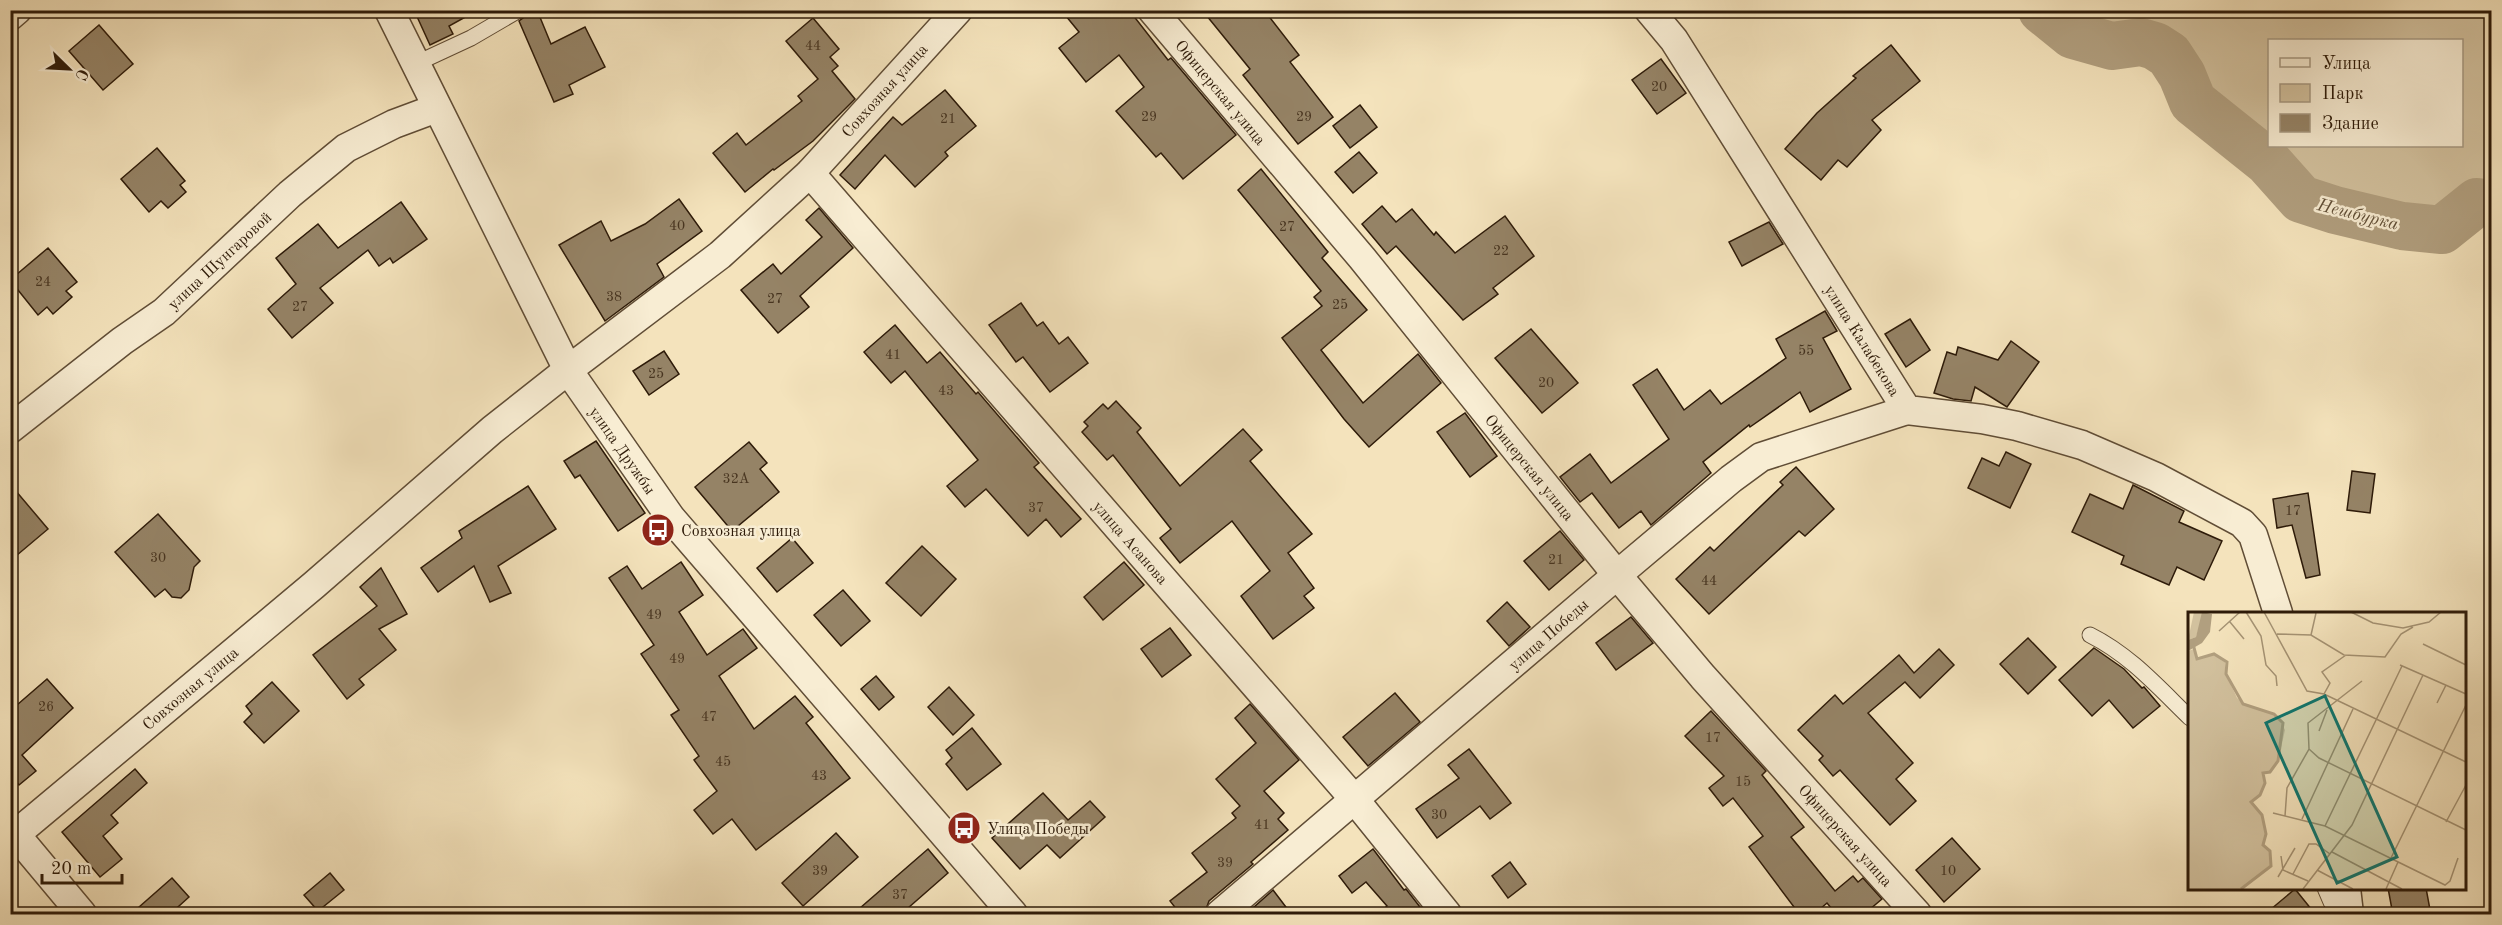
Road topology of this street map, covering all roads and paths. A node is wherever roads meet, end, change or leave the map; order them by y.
1 (17, 10) edge
2 (389, 10) edge
3 (519, 10) edge
4 (958, 10) edge
5 (1152, 10) edge
6 (1649, 10) edge
7 (10, 16) edge
8 (416, 64) junction
9 (437, 108) junction
10 (810, 173) junction
11 (568, 370) junction
12 (1908, 410) junction
13 (10, 429) edge
14 (1617, 576) junction
15 (2278, 612) edge
16 (2090, 635) dead end
17 (2188, 716) edge
18 (1355, 800) junction
19 (13, 837) edge
20 (2325, 889) edge
21 (2346, 889) edge
22 (82, 915) edge
23 (1013, 915) edge
24 (1221, 915) edge
25 (1448, 915) edge
26 (1917, 915) edge
27 (2341, 915) edge
28 (2349, 915) edge

1 - 7 street
2 - 8 street, улица Дружбы
3 - 8 lane
4 - 10 street, Совхозная улица
5 - 14 street, Офицерская улица
6 - 12 street, улица Калабекова
8 - 9 street, улица Дружбы
9 - 11 street, улица Дружбы
9 - 13 street, улица Шунгаровой
10 - 11 street, Совхозная улица
10 - 18 street, улица Асанова
11 - 19 street, Совхозная улица
11 - 23 street, улица Дружбы
12 - 14 street, улица Победы
12 - 15 street, улица Калабекова
14 - 18 street, улица Победы
14 - 26 street, Офицерская улица
16 - 17 lane
18 - 24 street, улица Победы
18 - 25 street, улица Асанова
19 - 22 street
20 - 27 lane
21 - 28 street

